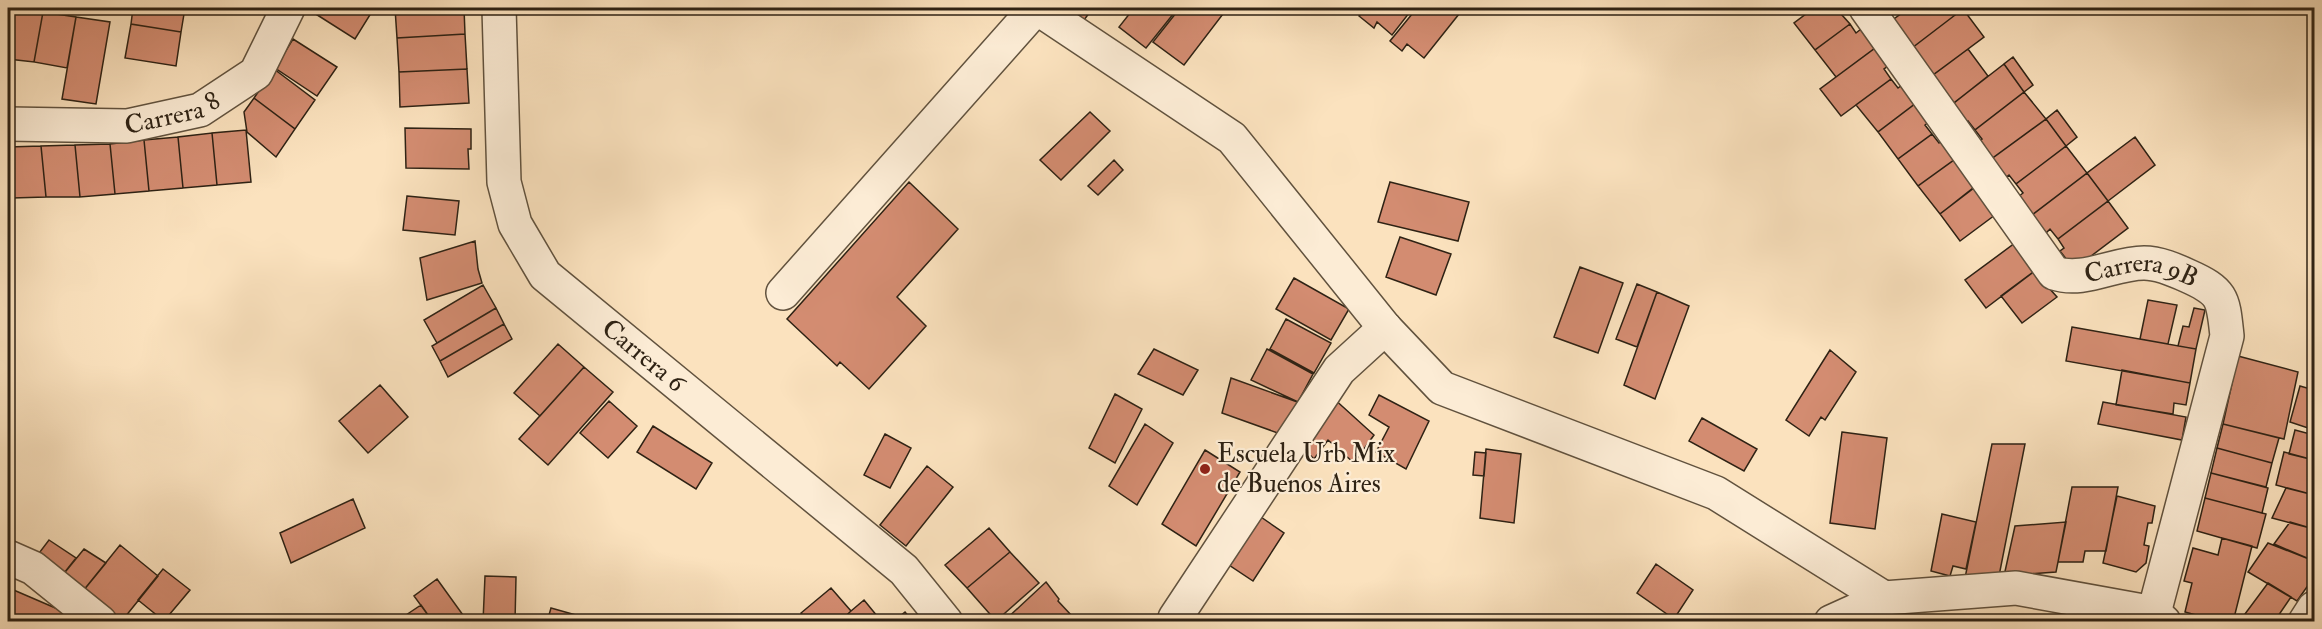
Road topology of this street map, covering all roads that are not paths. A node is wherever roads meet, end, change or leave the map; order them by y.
1 (288, 8) edge
2 (499, 8) edge
3 (1037, 8) edge
4 (1866, 8) edge
5 (8, 124) edge
6 (783, 293) dead end
7 (1385, 328) junction
8 (8, 557) edge
9 (1884, 598) junction
10 (2314, 608) edge
11 (2159, 617) edge
12 (1175, 618) dead end
13 (100, 621) edge
14 (946, 621) edge
15 (1831, 621) edge
16 (2305, 621) edge

1 - 5 street, Carrera 8
2 - 14 street, Carrera 6
3 - 6 street
3 - 7 street
4 - 11 street, Carrera 9B
7 - 9 street
7 - 12 street
8 - 13 street
9 - 11 street
9 - 15 street
10 - 16 street

